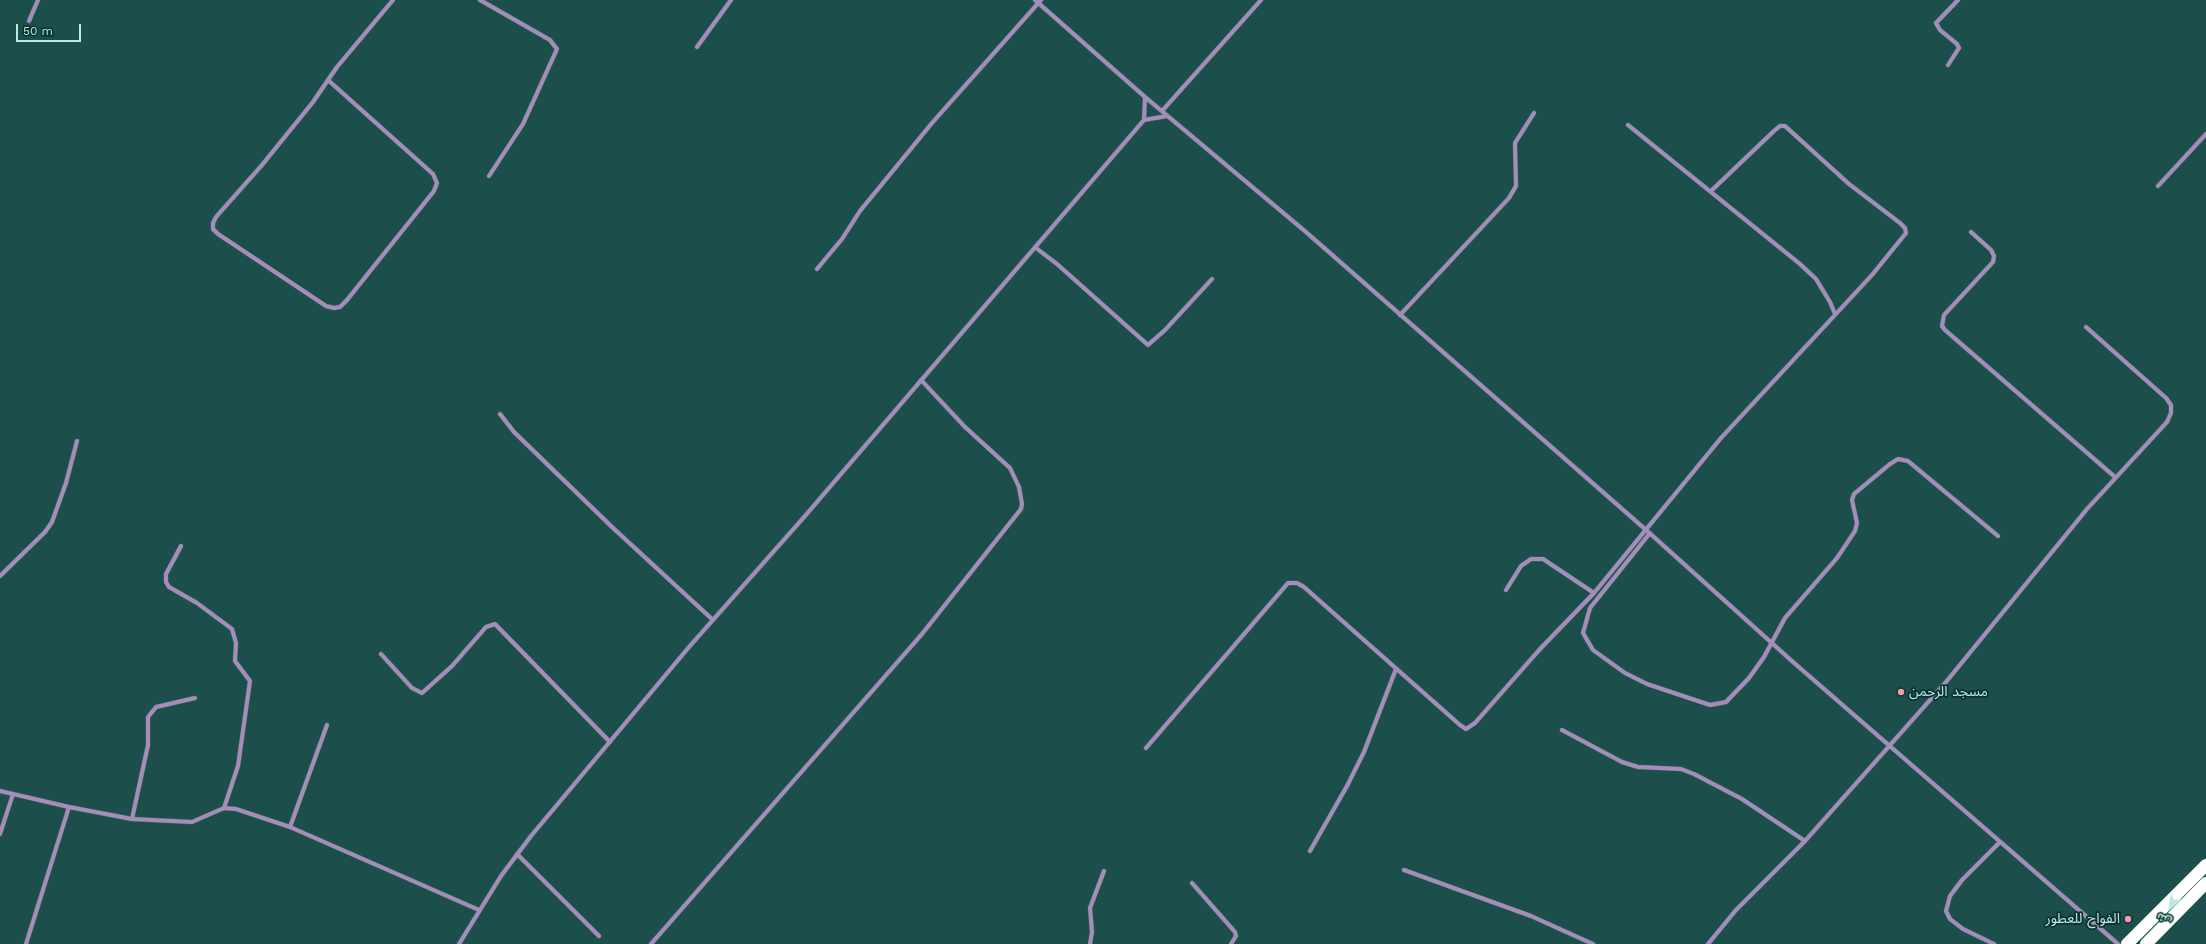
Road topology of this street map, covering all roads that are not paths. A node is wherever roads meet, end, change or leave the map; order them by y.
1 (38, 0) edge
2 (393, 0) edge
3 (480, 0) edge
4 (731, 0) edge
5 (1261, 0) edge
6 (1958, 0) edge
7 (1038, 1) edge
8 (29, 21) dead end
9 (697, 48) dead end
10 (1948, 65) dead end
11 (328, 80) junction
12 (1145, 97) junction
13 (1162, 111) junction
14 (1534, 113) dead end
15 (1167, 116) junction
16 (1144, 120) junction
17 (1628, 125) dead end
18 (2206, 134) edge
19 (489, 176) dead end
20 (2158, 186) dead end
21 (1711, 191) junction
22 (1971, 232) dead end
23 (1036, 248) junction
24 (817, 269) dead end
25 (1212, 279) dead end
26 (1835, 314) junction
27 (1400, 315) junction
28 (2086, 327) dead end
29 (922, 380) junction
30 (500, 414) dead end
31 (77, 441) dead end
32 (2115, 477) junction
33 (1645, 529) junction
34 (1650, 533) junction
35 (1998, 536) dead end
36 (182, 546) dead end
37 (0, 576) edge
38 (1506, 590) dead end
39 (1594, 593) junction
40 (713, 620) junction
41 (1770, 642) junction
42 (381, 654) dead end
43 (1396, 669) junction
44 (195, 698) dead end
45 (327, 725) dead end
46 (1562, 730) dead end
47 (610, 742) junction
48 (1889, 745) junction
49 (1146, 748) dead end
50 (0, 791) edge
51 (13, 794) junction
52 (69, 807) junction
53 (224, 808) junction
54 (132, 819) junction
55 (290, 827) junction
56 (0, 834) edge
57 (1805, 840) junction
58 (2000, 842) junction
59 (1310, 851) dead end
60 (517, 854) junction
61 (2206, 865) edge
62 (1404, 870) dead end
63 (1104, 871) dead end
64 (1192, 883) dead end
65 (2206, 883) edge
66 (479, 910) junction
67 (599, 936) dead end
68 (26, 944) edge
69 (459, 944) edge
70 (651, 944) edge
71 (1090, 944) edge
72 (1231, 944) edge
73 (1593, 944) edge
74 (1708, 944) edge
75 (1994, 944) edge
76 (2118, 944) edge
77 (2127, 944) edge
78 (2146, 944) edge

1 - 8 street
2 - 11 street
3 - 19 street
4 - 9 street
5 - 13 street
6 - 10 street
7 - 12 street
7 - 24 street
11 - 11 street
12 - 13 street
12 - 16 street
13 - 15 street
14 - 27 street
15 - 16 street
15 - 27 street
16 - 23 street
17 - 21 street
18 - 20 street
21 - 26 street
21 - 26 street
22 - 32 street
23 - 25 street
23 - 29 street
26 - 33 street
27 - 33 street
28 - 32 street
29 - 40 street
29 - 70 street
30 - 40 street
31 - 37 street
32 - 48 street
33 - 34 street
33 - 39 street
34 - 41 street
34 - 41 street
35 - 41 street
36 - 53 street
38 - 39 street
39 - 43 street
40 - 47 street
41 - 48 street
42 - 47 street
43 - 49 street
43 - 59 street
44 - 54 street
45 - 55 street
46 - 57 street
47 - 60 street
48 - 57 street
48 - 58 street
50 - 51 street
51 - 52 street
51 - 56 street
52 - 54 street
52 - 68 street
53 - 54 street
53 - 55 street
55 - 66 street
57 - 74 street
58 - 75 street
58 - 76 street
60 - 66 street
60 - 67 street
61 - 77 highway
62 - 73 street
63 - 71 street
64 - 72 street
65 - 78 highway
66 - 69 street

